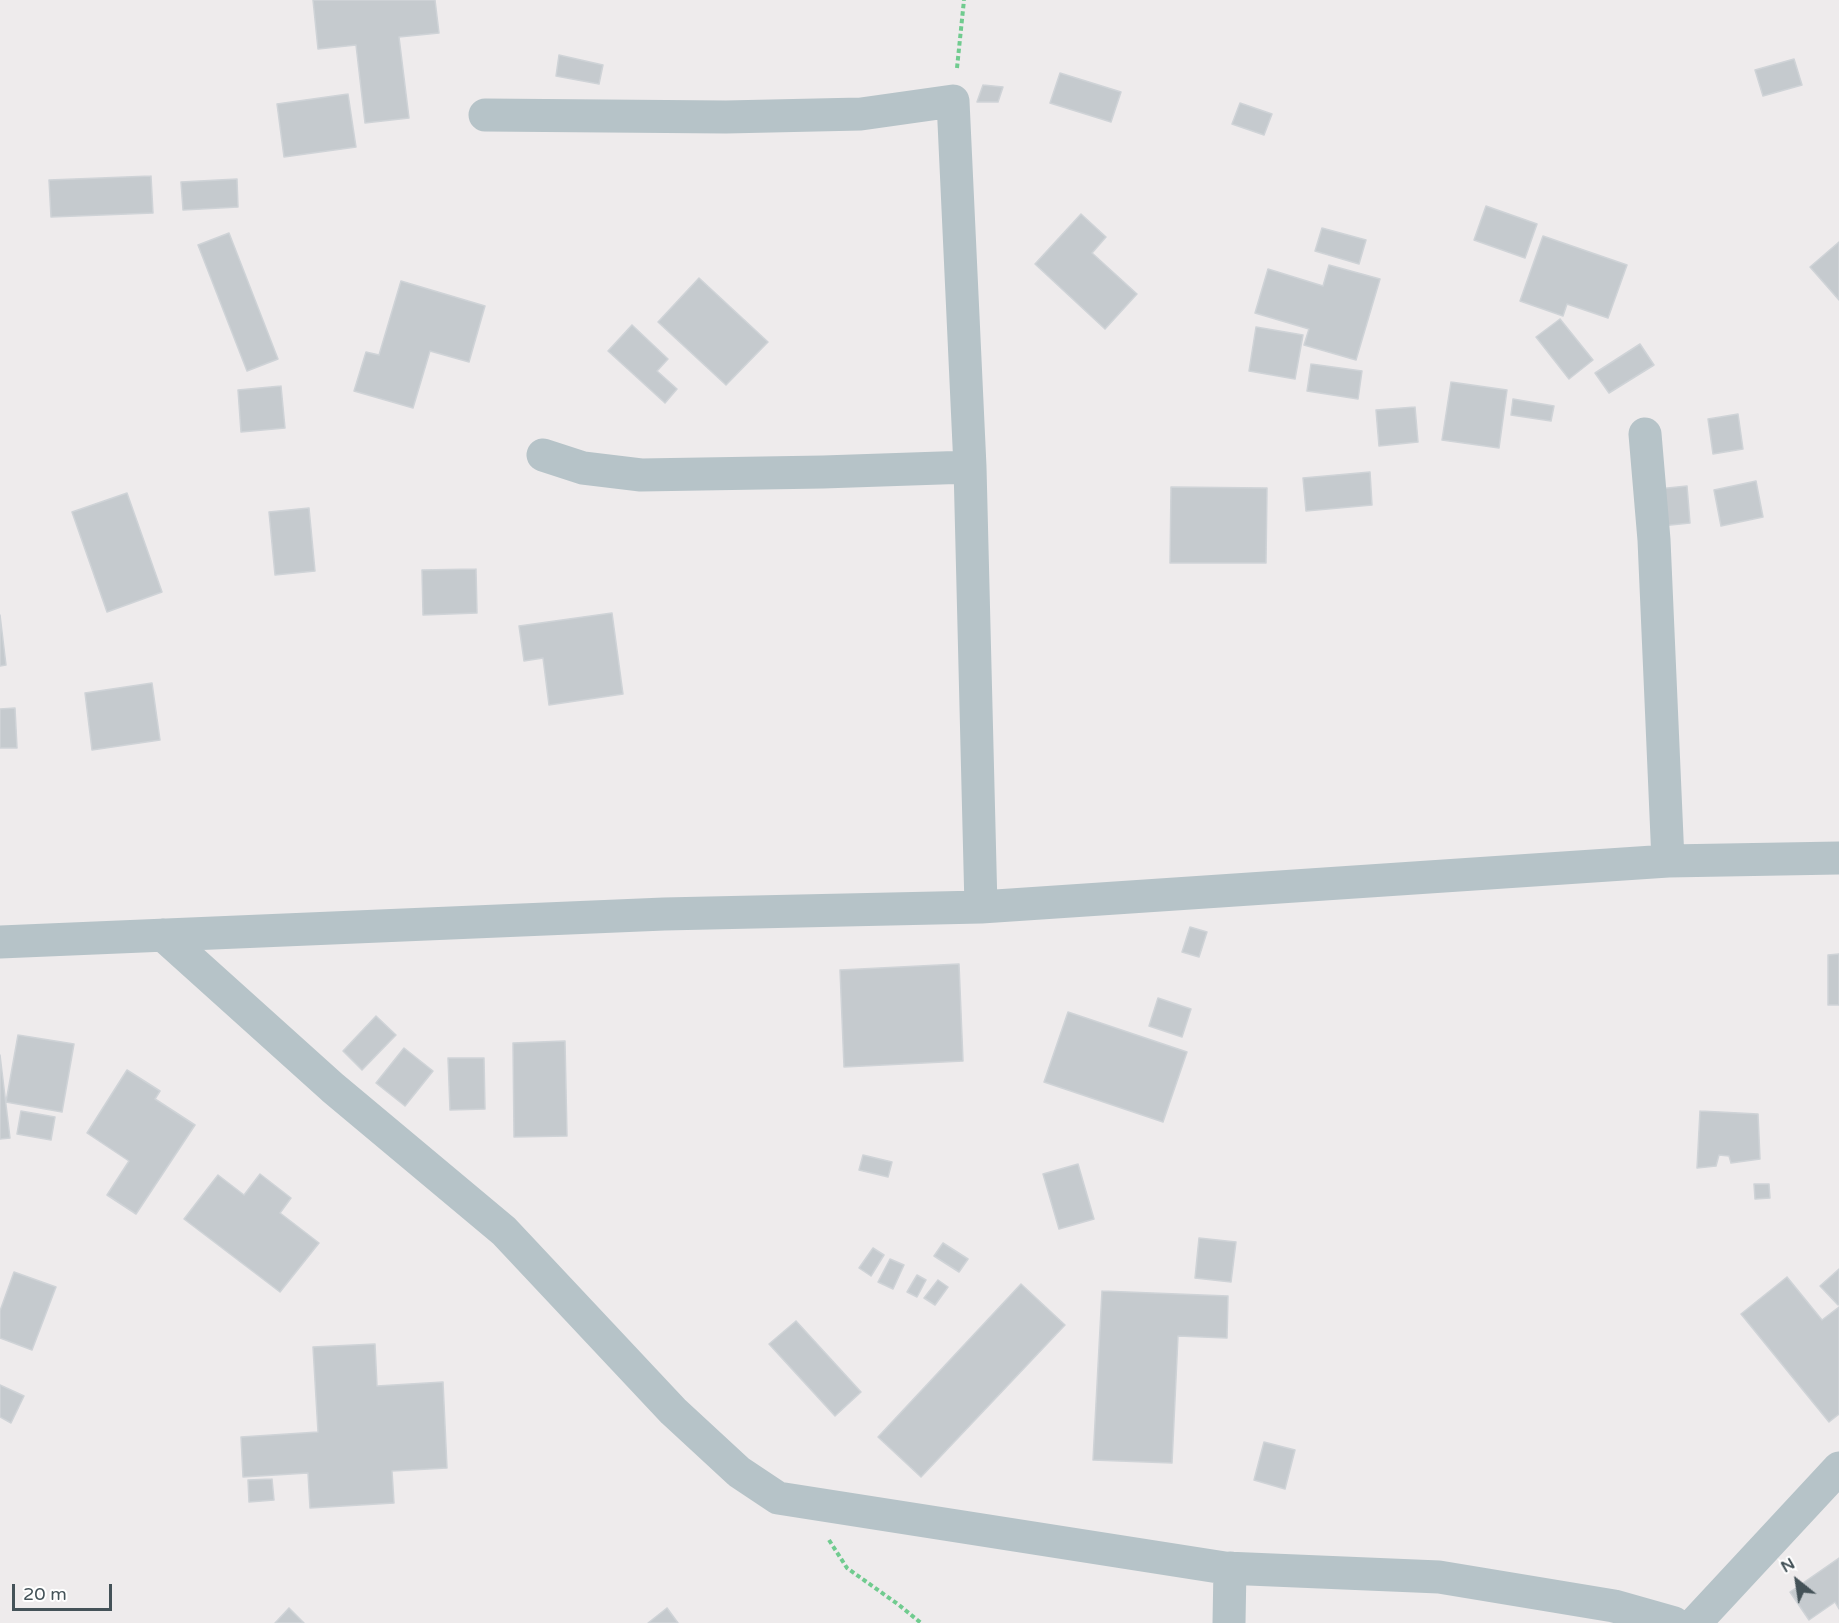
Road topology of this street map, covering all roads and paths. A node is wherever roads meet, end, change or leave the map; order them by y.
1 (964, 0) edge
2 (953, 101) junction
3 (485, 115) dead end
4 (1645, 434) dead end
5 (543, 455) dead end
6 (970, 467) junction
7 (1839, 858) edge
8 (1668, 861) junction
9 (981, 907) junction
10 (163, 935) junction
11 (0, 942) edge
12 (1839, 1468) edge
13 (822, 1506) junction
14 (1230, 1568) junction
15 (921, 1623) edge
16 (1229, 1623) edge
17 (1674, 1623) edge
18 (1695, 1623) edge

1 - 2 path
2 - 3 street
2 - 6 street
4 - 8 street
5 - 6 street
6 - 9 street
7 - 8 street
8 - 9 street
9 - 10 street
10 - 11 street
10 - 13 street
12 - 18 street
13 - 14 street
13 - 15 path
14 - 16 street
14 - 17 street

